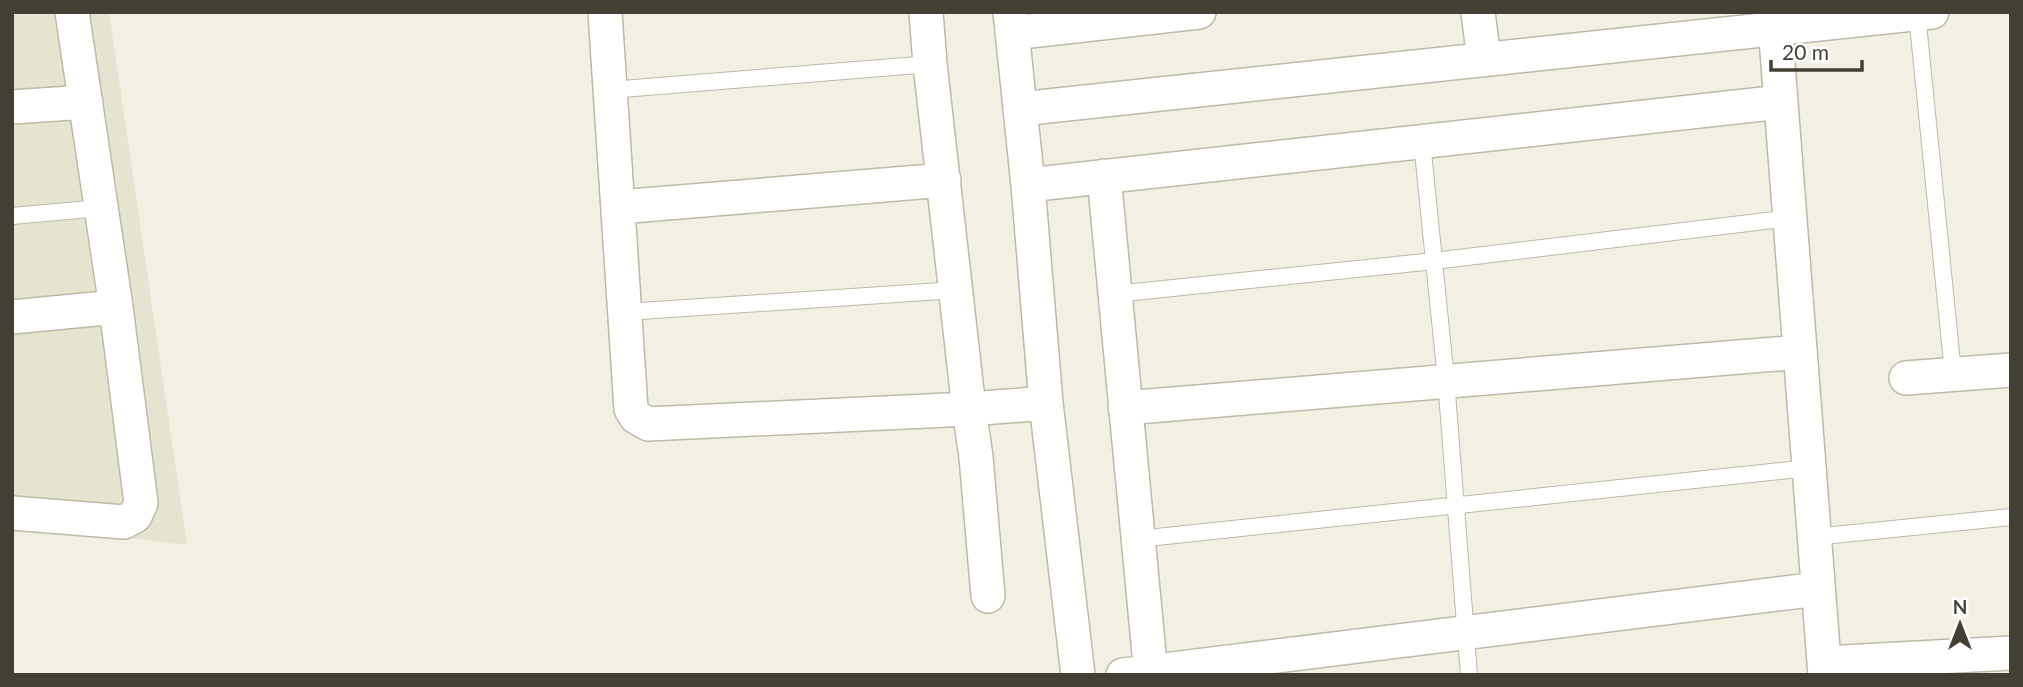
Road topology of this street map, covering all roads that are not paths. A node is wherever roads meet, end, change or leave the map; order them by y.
1 (72, 12) edge
2 (605, 12) edge
3 (926, 12) edge
4 (1199, 12) edge
5 (1478, 12) edge
6 (1925, 13) edge
7 (1774, 21) edge
8 (1011, 23) edge
9 (1484, 60) junction
10 (930, 64) junction
11 (610, 90) junction
12 (86, 102) junction
13 (1781, 102) junction
14 (12, 107) edge
15 (1020, 109) junction
16 (1422, 142) junction
17 (1104, 177) junction
18 (944, 180) junction
19 (1028, 185) junction
20 (619, 207) junction
21 (101, 208) junction
22 (12, 216) edge
23 (1790, 218) junction
24 (1434, 261) junction
25 (956, 290) junction
26 (1115, 295) junction
27 (116, 306) junction
28 (626, 312) junction
29 (12, 317) edge
30 (1800, 352) junction
31 (2011, 370) edge
32 (1953, 373) junction
33 (1906, 378) dead end
34 (1446, 380) junction
35 (1046, 403) junction
36 (1125, 408) junction
37 (969, 409) junction
38 (1809, 468) junction
39 (1456, 504) junction
40 (12, 513) edge
41 (2011, 517) edge
42 (1814, 537) junction
43 (1138, 539) junction
44 (1818, 589) junction
45 (988, 596) dead end
46 (1466, 632) junction
47 (2011, 653) edge
48 (1825, 669) edge
49 (1141, 673) edge
50 (1078, 675) edge
51 (1469, 675) edge

1 - 12 street
2 - 11 street
3 - 10 street
4 - 8 street
5 - 9 street
6 - 7 street
6 - 32 lane
7 - 9 street
7 - 13 street
8 - 15 street
9 - 15 street
10 - 11 lane
10 - 18 street
11 - 20 street
12 - 14 street
12 - 21 street
13 - 16 street
13 - 23 street
15 - 19 street
16 - 17 street
16 - 24 lane
17 - 19 street
17 - 26 street
18 - 20 street
18 - 25 street
19 - 35 street
20 - 28 street
21 - 22 lane
21 - 27 street
23 - 24 lane
23 - 30 street
24 - 26 lane
24 - 34 lane
25 - 28 lane
25 - 37 street
26 - 36 street
27 - 29 street
27 - 40 street
28 - 37 street
30 - 34 street
30 - 38 street
31 - 32 street
32 - 33 street
34 - 36 street
34 - 39 lane
35 - 37 street
35 - 50 street
36 - 43 street
37 - 45 street
38 - 39 lane
38 - 42 street
39 - 43 lane
39 - 46 lane
41 - 42 lane
42 - 44 street
43 - 49 street
44 - 46 street
44 - 48 street
46 - 49 street
46 - 51 lane
47 - 48 street

